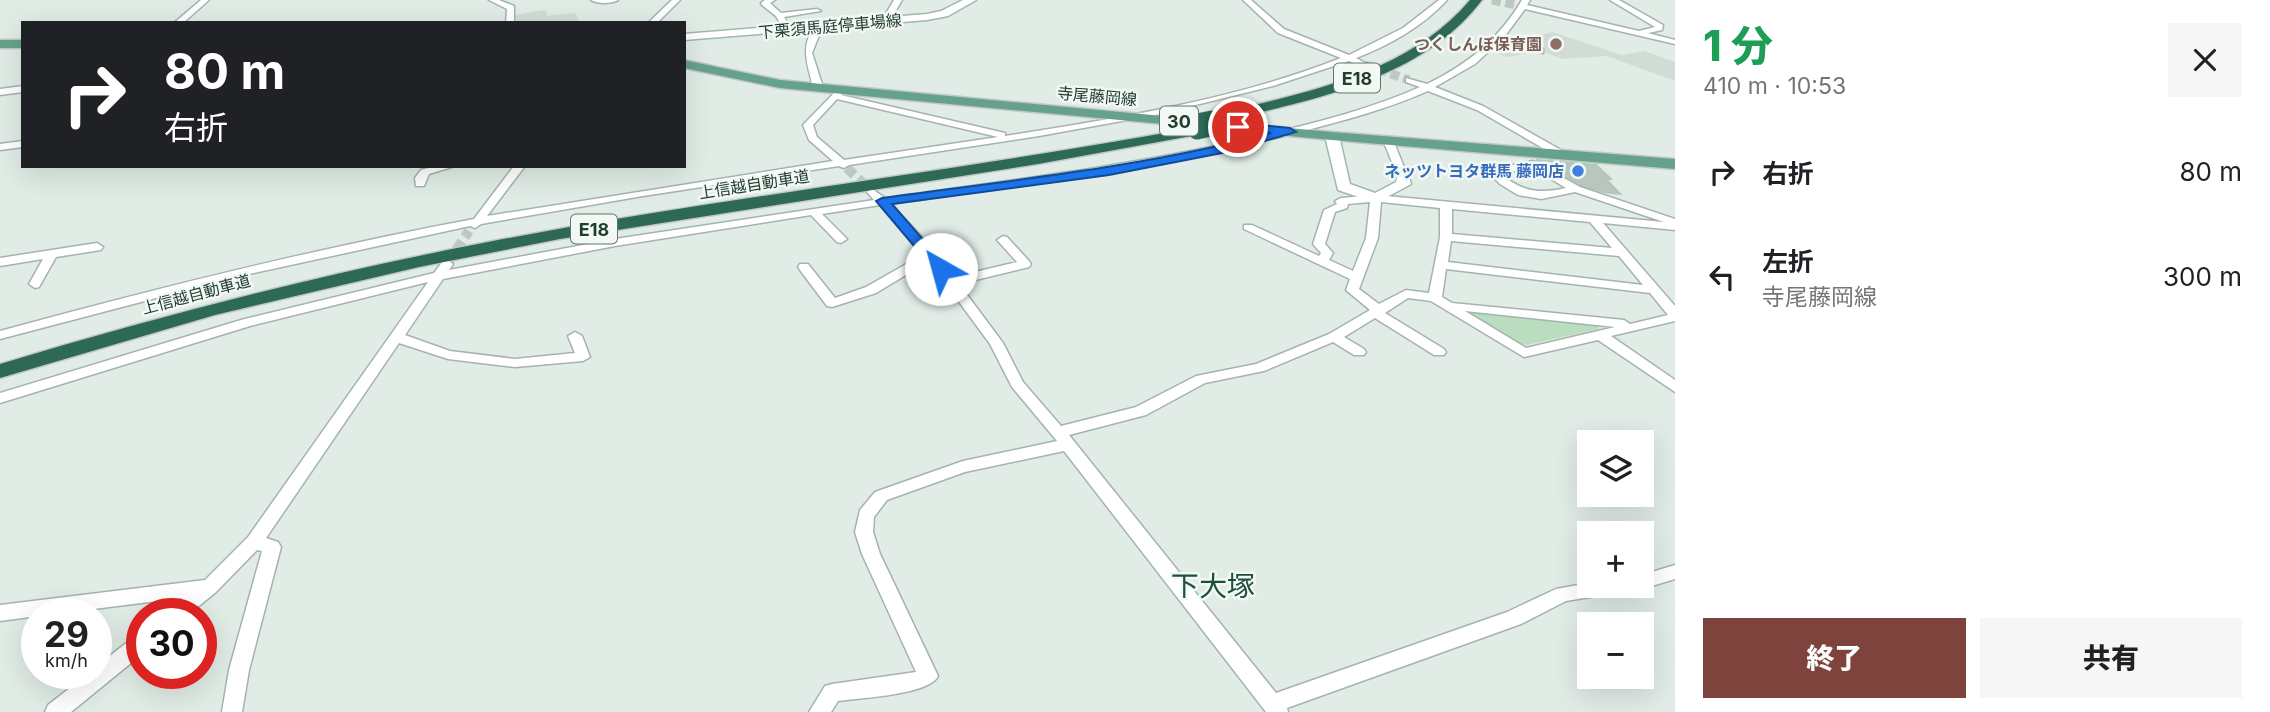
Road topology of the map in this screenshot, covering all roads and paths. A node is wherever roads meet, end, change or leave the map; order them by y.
1 (205, 0) edge
2 (495, 0) edge
3 (595, 0) edge
4 (614, 0) edge
5 (676, 0) edge
6 (771, 0) edge
7 (898, 0) edge
8 (971, 0) edge
9 (1247, 0) edge
10 (1443, 0) edge
11 (1476, 0) edge
12 (1614, 0) edge
13 (807, 1) edge
14 (1524, 3) edge
15 (817, 10) junction
16 (1485, 11) edge
17 (779, 15) junction
18 (180, 21) edge
19 (510, 21) edge
20 (654, 21) edge
21 (885, 22) junction
22 (815, 28) junction
23 (788, 30) junction
24 (1640, 33) junction
25 (686, 37) edge
26 (1502, 38) junction
27 (1674, 41) edge
28 (0, 44) edge
29 (21, 44) edge
30 (1540, 51) dead end
31 (1347, 58) junction
32 (686, 64) edge
33 (1365, 65) tunnel mouth
34 (1409, 80) tunnel mouth
35 (1429, 87) junction
36 (818, 88) junction
37 (21, 89) edge
38 (0, 92) edge
39 (838, 93) junction
40 (1135, 117) junction
41 (1290, 132) junction
42 (1332, 136) junction
43 (1005, 138) junction
44 (1388, 141) junction
45 (21, 144) edge
46 (0, 147) edge
47 (1564, 156) junction
48 (1675, 164) edge
49 (844, 166) junction
50 (442, 168) edge
51 (518, 168) edge
52 (1403, 177) joint
53 (420, 184) dead end
54 (1576, 189) junction
55 (877, 197) junction
56 (1376, 198) junction
57 (1597, 198) junction
58 (1446, 206) junction
59 (815, 213) junction
60 (1594, 220) junction
61 (1618, 222) junction
62 (1671, 225) edge
63 (474, 226) junction
64 (1248, 227) dead end
65 (1446, 237) junction
66 (841, 239) dead end
67 (1675, 239) edge
68 (1003, 240) dead end
69 (97, 247) dead end
70 (1622, 253) junction
71 (52, 254) junction
72 (931, 255) junction
73 (1322, 261) junction
74 (0, 262) edge
75 (447, 264) tunnel mouth
76 (1441, 265) junction
77 (804, 267) dead end
78 (437, 278) junction
79 (1357, 278) junction
80 (951, 282) junction
81 (35, 284) dead end
82 (1654, 290) junction
83 (1435, 298) junction
84 (1448, 307) junction
85 (1378, 312) junction
86 (1675, 316) edge
87 (1638, 325) junction
88 (1599, 334) junction
89 (0, 335) edge
90 (575, 336) dead end
91 (396, 337) junction
92 (1334, 337) junction
93 (1359, 352) dead end
94 (1439, 352) dead end
95 (0, 358) edge
96 (0, 371) edge
97 (1675, 387) edge
98 (0, 398) edge
99 (1062, 439) junction
100 (254, 542) junction
101 (1675, 572) edge
102 (1654, 578) edge
103 (210, 587) junction
104 (1577, 592) edge
105 (196, 598) edge
106 (0, 613) edge
107 (126, 655) edge
108 (1275, 708) edge
109 (55, 712) edge
110 (232, 712) edge
111 (819, 712) edge

1 - 18 street
2 - 19 street
3 - 4 street
5 - 20 street
6 - 17 street
7 - 21 street
8 - 21 main road, 下栗須馬庭停車場線
9 - 31 street
10 - 31 street
11 - 95 highway, 上信越自動車道 / E18, bridge
12 - 24 street
13 - 15 street
14 - 24 street
14 - 26 street
15 - 17 street
15 - 22 street
16 - 96 highway, 上信越自動車道 / E18, bridge
17 - 23 street
21 - 22 main road, 下栗須馬庭停車場線
22 - 23 main road, 下栗須馬庭停車場線
22 - 36 street
23 - 25 main road, 下栗須馬庭停車場線
24 - 27 street
26 - 30 street
26 - 35 street
28 - 29 main road
31 - 33 street
31 - 40 street
32 - 36 main road, 寺尾藤岡線 / 30
34 - 35 street
35 - 41 street
35 - 47 street
36 - 39 main road, 寺尾藤岡線 / 30
37 - 38 street
39 - 40 main road, 寺尾藤岡線 / 30
39 - 43 street
39 - 49 street
40 - 41 main road, 寺尾藤岡線 / 30
40 - 43 street
41 - 42 main road, 寺尾藤岡線 / 30
41 - 55 street
42 - 44 main road, 寺尾藤岡線 / 30
42 - 56 main road
43 - 49 street
44 - 47 main road, 寺尾藤岡線 / 30
44 - 52 street
45 - 46 street
47 - 48 main road, 寺尾藤岡線 / 30
49 - 63 street
50 - 53 street
51 - 63 street
52 - 56 main road
54 - 54 street
54 - 57 street
55 - 59 street
55 - 72 street
56 - 58 street
56 - 73 street
56 - 79 street
57 - 61 street
57 - 62 street
58 - 60 street
58 - 65 street
59 - 66 street
59 - 78 street
60 - 61 street
60 - 70 street
61 - 62 street
62 - 67 street
63 - 89 street
64 - 73 street
65 - 70 street
65 - 76 street
68 - 80 street
69 - 71 street
70 - 82 street
71 - 74 street
71 - 81 street
72 - 77 street
72 - 80 street
73 - 79 street
75 - 78 street
76 - 82 street
76 - 83 street
78 - 91 street
78 - 98 street
79 - 85 street
80 - 99 street
82 - 86 street
83 - 84 street
83 - 85 street
84 - 87 street
84 - 88 street
85 - 92 street
85 - 94 street
86 - 87 street
87 - 88 street
88 - 97 street
90 - 91 street
91 - 100 street
92 - 93 street
92 - 99 street
99 - 108 street
99 - 111 street
100 - 103 street
100 - 110 street
101 - 102 street
103 - 105 street
103 - 106 street
104 - 108 street
107 - 109 street

